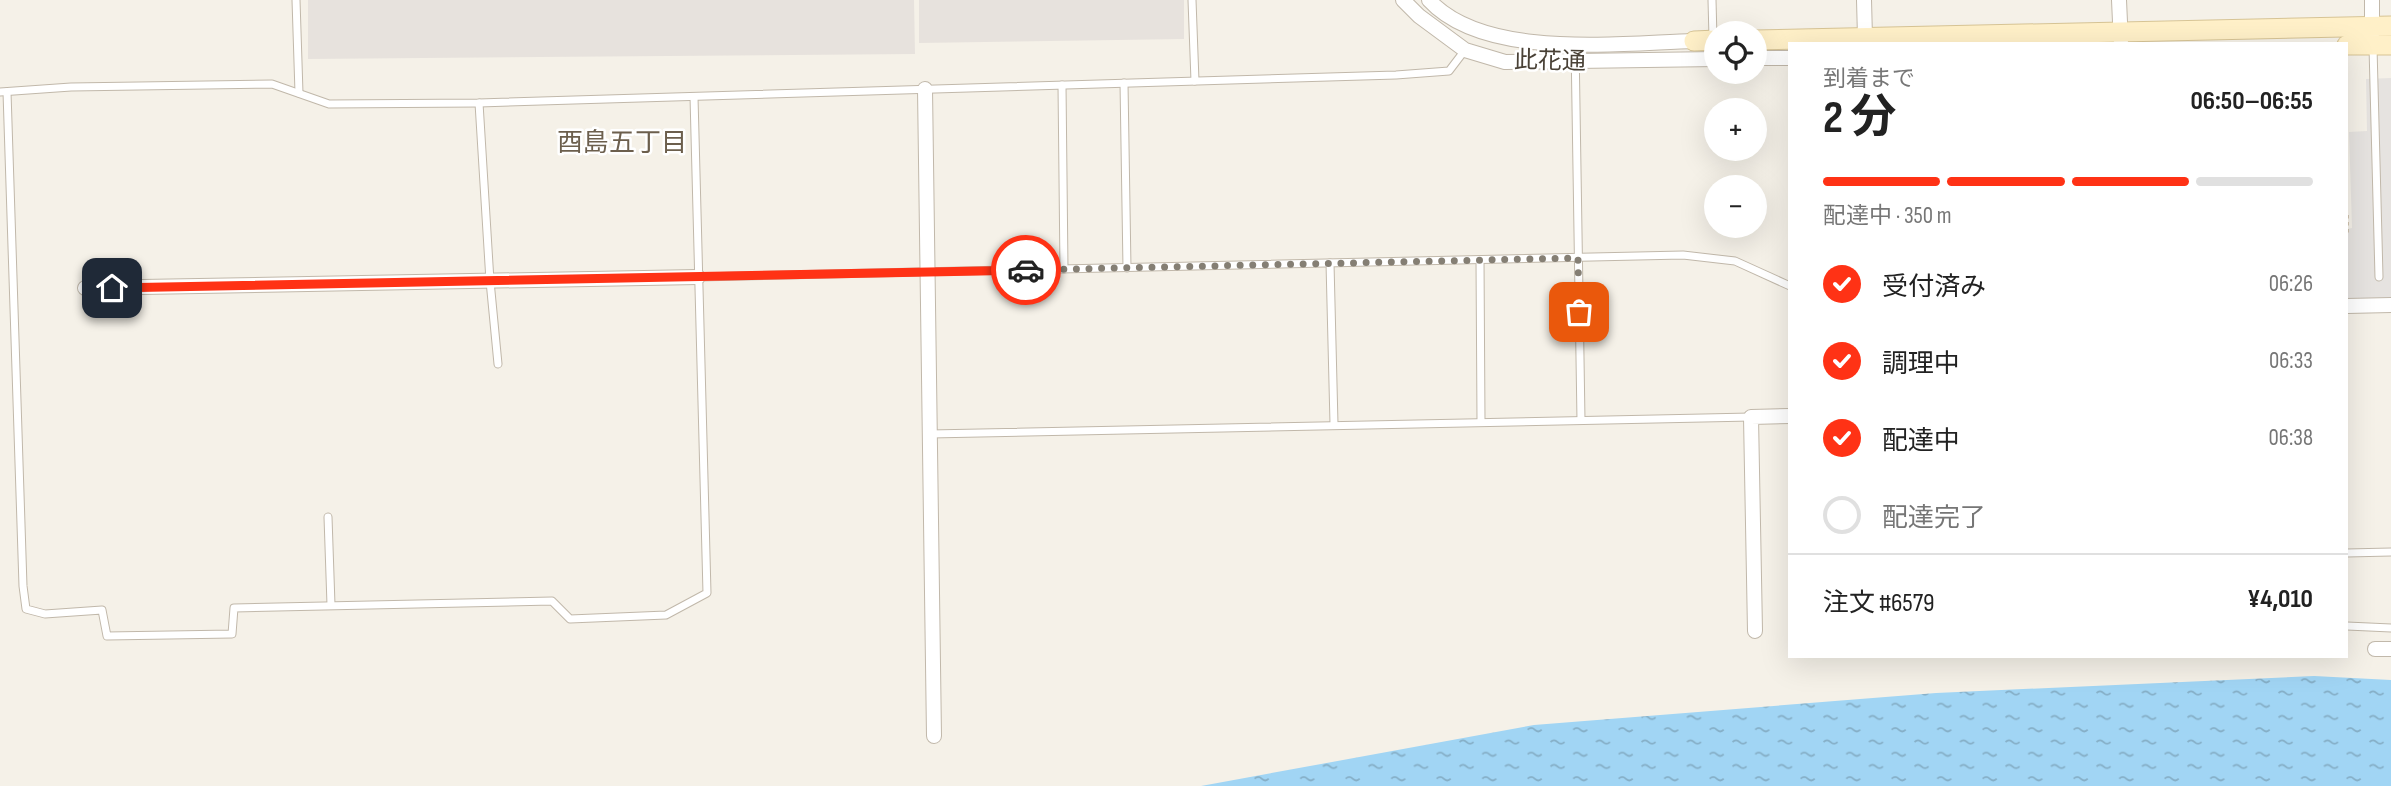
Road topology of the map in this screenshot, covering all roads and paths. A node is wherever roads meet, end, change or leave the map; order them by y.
1 (296, 0) edge
2 (1192, 0) edge
3 (1403, 0) edge
4 (1429, 0) edge
5 (1712, 0) edge
6 (1864, 0) edge
7 (2119, 0) edge
8 (2372, 0) edge
9 (1712, 21) edge
10 (2382, 35) edge
11 (1864, 37) junction
12 (2120, 37) edge
13 (1767, 40) edge
14 (1575, 43) junction
15 (2348, 46) edge
16 (1704, 48) edge
17 (1704, 49) edge
18 (1465, 50) junction
19 (1767, 58) edge
20 (1788, 58) edge
21 (1576, 62) junction
22 (1195, 81) junction
23 (1124, 83) junction
24 (1062, 85) junction
25 (925, 89) junction
26 (3, 92) edge
27 (299, 93) junction
28 (694, 97) junction
29 (479, 103) junction
30 (1578, 258) junction
31 (1480, 260) junction
32 (1330, 263) junction
33 (1128, 268) junction
34 (1064, 269) junction
35 (927, 272) junction
36 (698, 277) junction
37 (2379, 277) dead end
38 (490, 281) junction
39 (1788, 285) edge
40 (85, 288) dead end
41 (2391, 305) edge
42 (2348, 306) edge
43 (499, 364) dead end
44 (1788, 416) edge
45 (1751, 417) junction
46 (1581, 420) junction
47 (1481, 421) junction
48 (1334, 424) junction
49 (930, 434) junction
50 (328, 517) dead end
51 (2391, 552) edge
52 (2348, 553) edge
53 (331, 605) junction
54 (2348, 626) edge
55 (2391, 628) edge
56 (1755, 631) dead end
57 (2375, 649) dead end
58 (2391, 649) edge
59 (934, 736) dead end

1 - 27 lane
2 - 22 lane
3 - 18 street, 此花通
4 - 14 street, 此花通
5 - 9 lane
6 - 11 street
7 - 12 street
8 - 10 street
10 - 12 street
10 - 15 street
10 - 37 lane
11 - 12 street
11 - 13 street
14 - 16 street, 此花通
14 - 21 lane
17 - 21 street, 此花通
18 - 21 street, 此花通
18 - 22 lane
19 - 20 street
21 - 30 lane
22 - 23 lane
23 - 24 lane
23 - 33 lane
24 - 25 lane
24 - 34 lane
25 - 28 lane
25 - 35 street
26 - 27 lane
26 - 53 lane
27 - 29 lane
28 - 29 lane
28 - 36 lane
29 - 38 lane
30 - 31 lane
30 - 39 lane
30 - 46 lane
31 - 32 lane
31 - 47 lane
32 - 33 lane
32 - 48 lane
33 - 34 lane
34 - 35 lane
35 - 36 lane
35 - 49 street
36 - 38 street
36 - 53 lane
38 - 40 street
38 - 43 lane
41 - 42 street
44 - 45 street
45 - 46 lane
45 - 56 street
46 - 47 lane
47 - 48 lane
48 - 49 lane
49 - 59 street
50 - 53 lane
51 - 52 lane
54 - 55 lane
57 - 58 street

